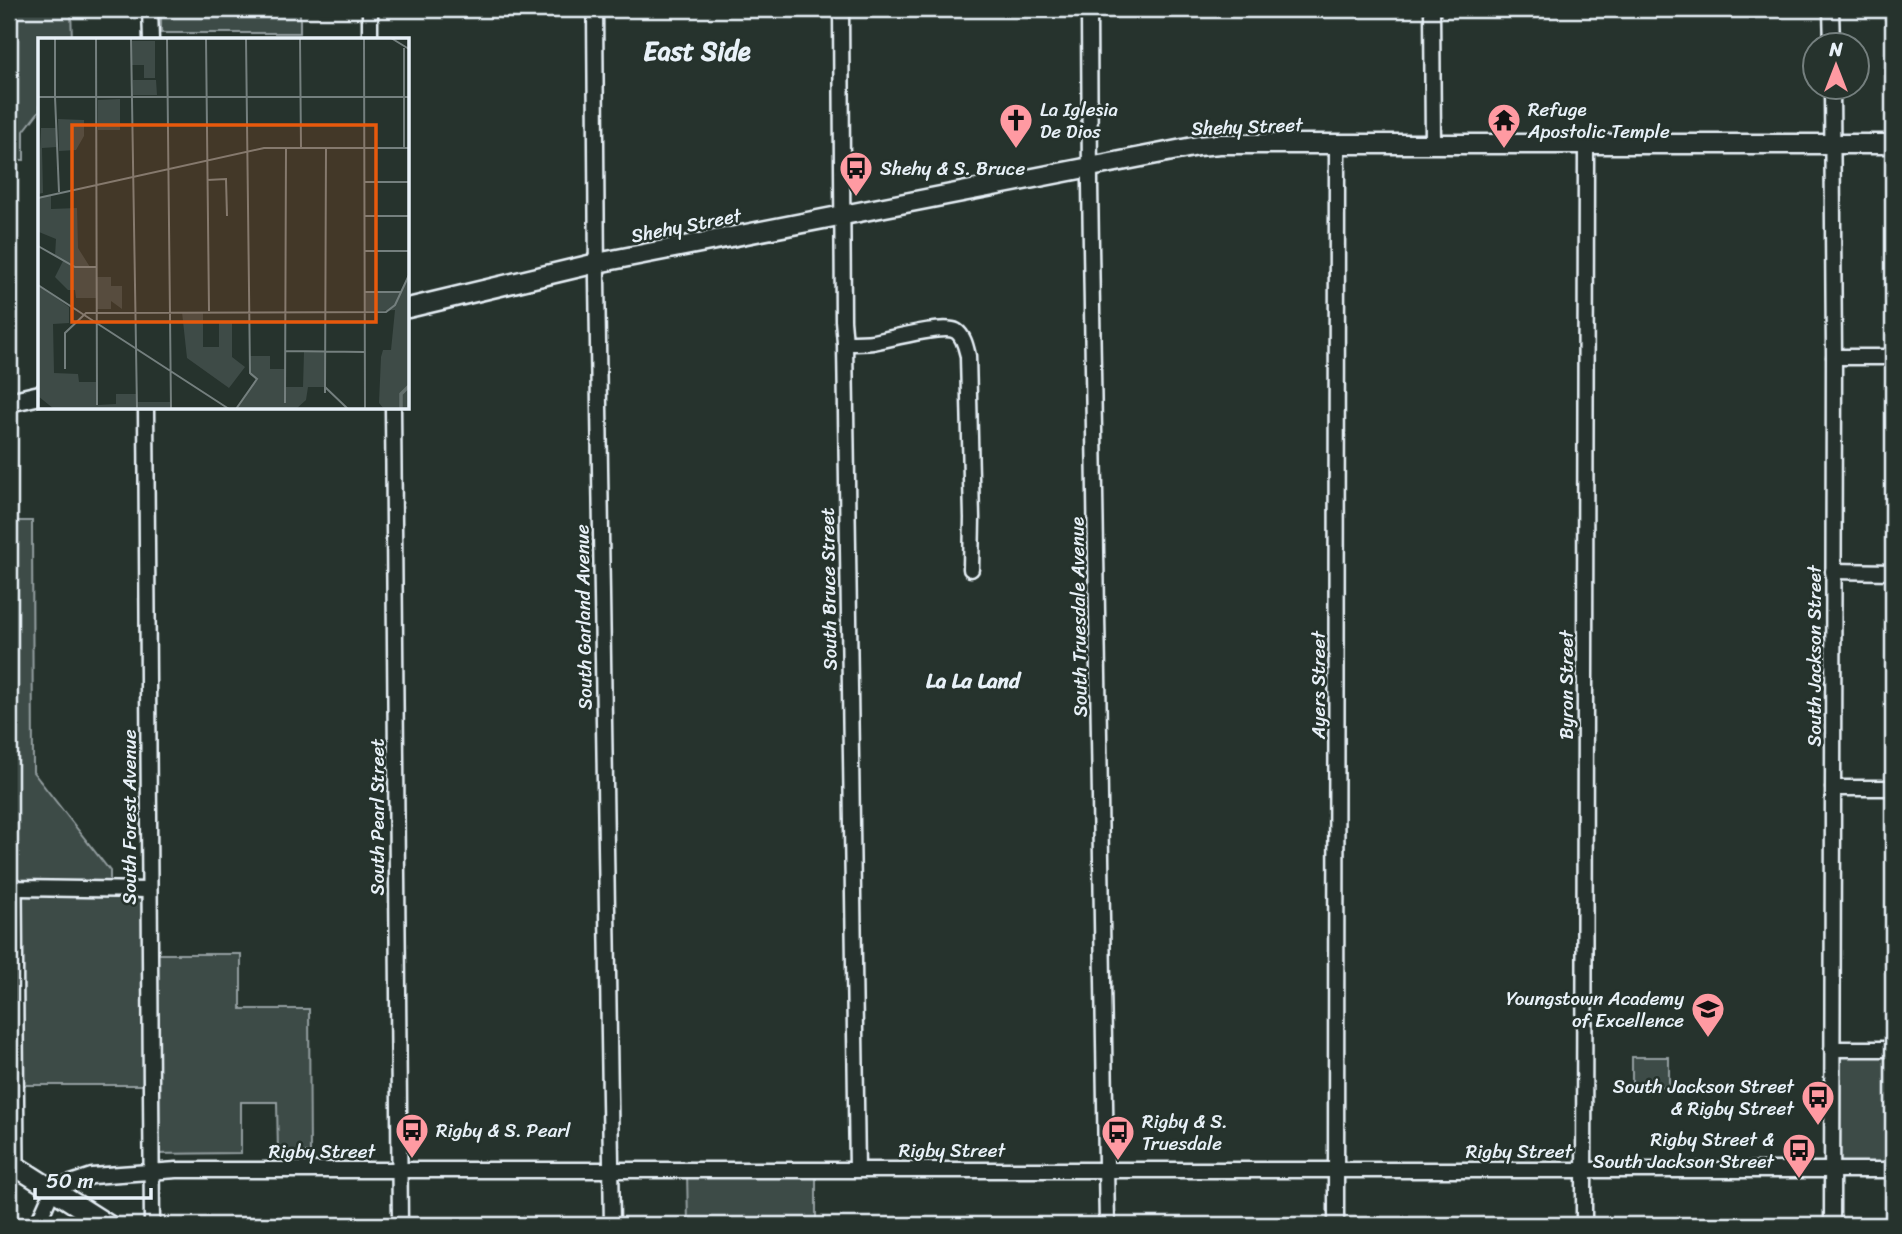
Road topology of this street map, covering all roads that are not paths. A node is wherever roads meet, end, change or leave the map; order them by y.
1 (150, 9) edge
2 (370, 9) edge
3 (595, 9) edge
4 (841, 9) edge
5 (1089, 9) edge
6 (1432, 9) edge
7 (1831, 9) edge
8 (1832, 32) edge
9 (150, 38) edge
10 (370, 38) edge
11 (1832, 102) edge
12 (1433, 143) junction
13 (1586, 144) junction
14 (1833, 144) junction
15 (1893, 144) edge
16 (1337, 145) junction
17 (1090, 167) junction
18 (842, 215) junction
19 (597, 263) junction
20 (410, 308) edge
21 (845, 343) junction
22 (1834, 357) junction
23 (1893, 357) edge
24 (38, 395) edge
25 (9, 402) edge
26 (146, 410) edge
27 (393, 410) edge
28 (971, 569) dead end
29 (1833, 571) junction
30 (1893, 572) edge
31 (1833, 788) junction
32 (1893, 788) edge
33 (13, 886) edge
34 (149, 890) junction
35 (1832, 1049) junction
36 (1893, 1049) edge
37 (15, 1165) edge
38 (857, 1169) junction
39 (400, 1170) junction
40 (612, 1170) junction
41 (1107, 1170) junction
42 (1336, 1170) junction
43 (1584, 1170) junction
44 (1832, 1170) junction
45 (1893, 1170) edge
46 (151, 1172) junction
47 (53, 1189) junction
48 (37, 1225) edge
49 (108, 1225) edge
50 (152, 1225) edge
51 (400, 1225) edge
52 (612, 1225) edge
53 (1107, 1225) edge
54 (1336, 1225) edge
55 (1584, 1225) edge
56 (1832, 1225) edge

1 - 9 street
2 - 10 street
3 - 19 street, South Garland Avenue
4 - 18 street, South Bruce Street
5 - 17 street, South Truesdale Avenue
6 - 12 street
7 - 8 street
11 - 14 street, South Jackson Street
12 - 13 street, Shehy Street
12 - 16 street, Shehy Street
13 - 14 street, Shehy Street
13 - 43 street, Byron Street
14 - 15 street, Shehy Street
14 - 22 street, South Jackson Street
16 - 17 street, Shehy Street
16 - 42 street, Ayers Street
17 - 18 street, Shehy Street
17 - 41 street, South Truesdale Avenue
18 - 19 street, Shehy Street
18 - 21 street, South Bruce Street
19 - 20 street, Shehy Street
19 - 40 street, South Garland Avenue
21 - 28 street
21 - 38 street, South Bruce Street
22 - 23 street
22 - 29 street, South Jackson Street
24 - 25 street
26 - 34 street, South Forest Avenue
27 - 39 street, South Pearl Street
29 - 30 street
29 - 31 street, South Jackson Street
31 - 32 street
31 - 35 street, South Jackson Street
33 - 34 street
33 - 37 lane
34 - 46 street, South Forest Avenue
35 - 36 street
35 - 44 street, South Jackson Street
37 - 47 main road
38 - 40 street, Rigby Street
38 - 41 street, Rigby Street
39 - 40 street, Rigby Street
39 - 46 street, Rigby Street
39 - 51 street, South Pearl Street
40 - 52 street, South Garland Avenue
41 - 42 street, Rigby Street
41 - 53 street, South Truesdale Avenue
42 - 43 street, Rigby Street
42 - 54 street, Ayers Street
43 - 44 street, Rigby Street
43 - 55 street, Byron Street
44 - 45 street, Rigby Street
44 - 56 street, South Jackson Street
46 - 47 street, Rigby Street
46 - 50 street, South Forest Avenue
47 - 48 street
47 - 49 main road

